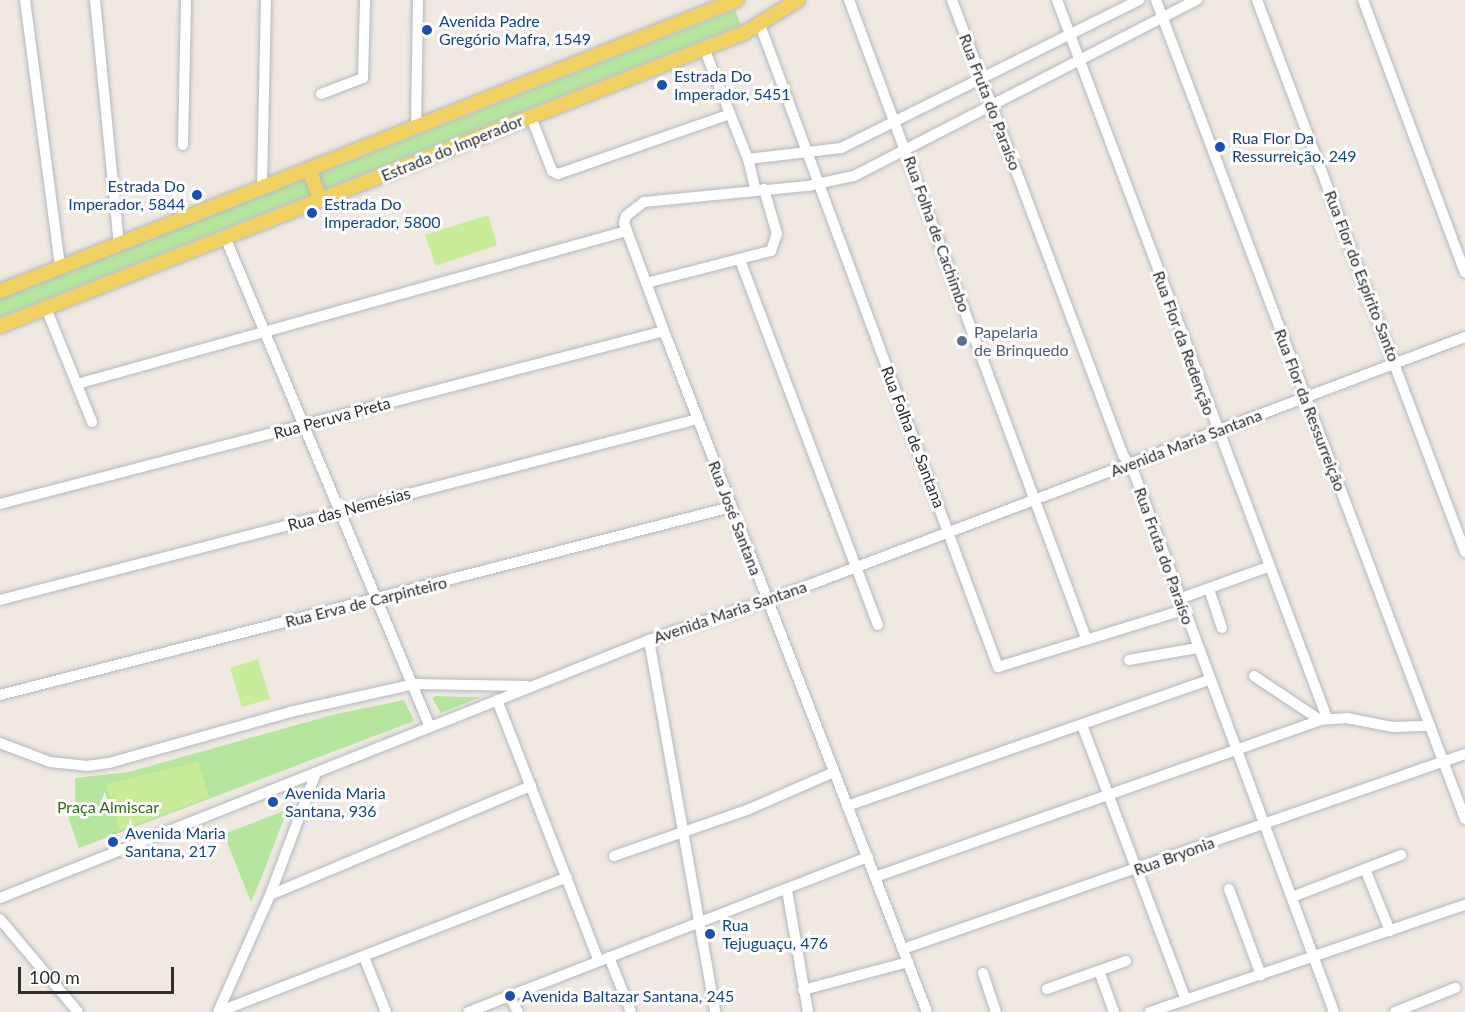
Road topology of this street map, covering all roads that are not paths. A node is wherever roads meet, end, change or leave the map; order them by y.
1 (25, 0) edge
2 (95, 0) edge
3 (186, 0) edge
4 (266, 0) edge
5 (365, 0) edge
6 (418, 0) edge
7 (736, 0) edge
8 (798, 0) edge
9 (849, 0) edge
10 (952, 0) edge
11 (1057, 0) edge
12 (1139, 0) edge
13 (1156, 0) edge
14 (1197, 0) edge
15 (1257, 0) edge
16 (1363, 0) edge
17 (710, 5) edge
18 (1163, 18) junction
19 (760, 25) junction
20 (1071, 36) junction
21 (704, 48) junction
22 (1079, 60) junction
23 (980, 78) junction
24 (321, 94) dead end
25 (991, 106) junction
26 (730, 114) junction
27 (531, 117) junction
28 (896, 122) junction
29 (416, 127) junction
30 (183, 144) dead end
31 (906, 149) junction
32 (807, 153) junction
33 (748, 159) junction
34 (309, 169) junction
35 (818, 184) junction
36 (262, 187) junction
37 (760, 190) junction
38 (320, 200) junction
39 (627, 231) junction
40 (225, 237) junction
41 (119, 243) junction
42 (740, 260) junction
43 (60, 267) junction
44 (1465, 273) edge
45 (646, 283) junction
46 (0, 291) edge
47 (46, 308) junction
48 (0, 326) edge
49 (264, 331) junction
50 (664, 331) junction
51 (1465, 337) edge
52 (1395, 363) junction
53 (77, 384) junction
54 (1305, 398) junction
55 (698, 419) junction
56 (92, 422) dead end
57 (304, 426) junction
58 (1217, 432) junction
59 (1130, 465) junction
60 (1036, 499) junction
61 (0, 504) edge
62 (731, 507) junction
63 (341, 510) junction
64 (948, 532) junction
65 (1465, 552) edge
66 (856, 567) junction
67 (1268, 567) junction
68 (1209, 589) junction
69 (378, 599) junction
70 (0, 600) edge
71 (766, 600) junction
72 (1181, 605) junction
73 (878, 625) dead end
74 (1222, 628) dead end
75 (1086, 638) junction
76 (649, 640) junction
77 (1197, 648) junction
78 (1129, 660) dead end
79 (1254, 676) dead end
80 (1209, 680) junction
81 (414, 684) junction
82 (530, 687) junction
83 (0, 695) edge
84 (497, 700) junction
85 (1323, 719) junction
86 (1082, 725) junction
87 (1430, 726) junction
88 (430, 727) junction
89 (0, 743) edge
90 (1236, 752) junction
91 (1465, 754) edge
92 (1443, 761) junction
93 (834, 772) junction
94 (315, 775) junction
95 (531, 786) junction
96 (1110, 796) junction
97 (847, 806) junction
98 (1465, 819) edge
99 (1264, 823) junction
100 (682, 830) junction
101 (1401, 855) dead end
102 (614, 856) dead end
103 (868, 857) junction
104 (1365, 868) junction
105 (1137, 869) junction
106 (567, 877) junction
107 (875, 877) junction
108 (1229, 889) dead end
109 (787, 890) junction
110 (270, 895) junction
111 (1292, 897) junction
112 (0, 898) edge
113 (1465, 905) edge
114 (0, 919) edge
115 (699, 924) junction
116 (1390, 931) junction
117 (903, 949) junction
118 (364, 957) junction
119 (1315, 957) junction
120 (604, 959) junction
121 (908, 962) junction
122 (1126, 962) dead end
123 (1100, 971) junction
124 (983, 973) dead end
125 (1261, 975) junction
126 (1455, 988) dead end
127 (1047, 989) dead end
128 (804, 990) junction
129 (509, 995) junction
130 (1186, 1000) junction
131 (1421, 1007) edge
132 (78, 1012) edge
133 (218, 1012) edge
134 (386, 1012) edge
135 (468, 1012) edge
136 (518, 1012) edge
137 (631, 1012) edge
138 (715, 1012) edge
139 (808, 1012) edge
140 (927, 1012) edge
141 (996, 1012) edge
142 (1114, 1012) edge
143 (1150, 1012) edge
144 (1334, 1012) edge
145 (1395, 1012) edge

1 - 43 street
2 - 41 street
3 - 30 street
4 - 36 street
5 - 24 street
6 - 29 street
7 - 17 main road, Estrada do Imperador
8 - 19 main road, Estrada do Imperador
9 - 28 street, Rua Folha de Cachimbo
10 - 23 street, Rua Fruta do Paraíso
11 - 20 street, Rua Flor da Redenção
12 - 20 street
13 - 18 street, Rua Flor da Ressurreição
14 - 18 street
15 - 52 street, Rua Flor do Espírito Santo
16 - 44 street
17 - 29 main road, Estrada do Imperador
18 - 22 street
18 - 54 street, Rua Flor da Ressurreição
19 - 21 main road, Estrada do Imperador
19 - 32 street, Rua Folha de Santana
20 - 22 street, Rua Flor da Redenção
20 - 23 street
21 - 26 street
21 - 27 main road, Estrada do Imperador
22 - 25 street
22 - 58 street, Rua Flor da Redenção
23 - 25 street, Rua Fruta do Paraíso
23 - 28 street
25 - 31 street
25 - 59 street, Rua Fruta do Paraíso
26 - 27 street
26 - 33 street
27 - 38 main road, Estrada do Imperador
28 - 31 street, Rua Folha de Cachimbo
28 - 32 street
29 - 34 main road, Estrada do Imperador
31 - 35 street
31 - 60 street, Rua Folha de Cachimbo
32 - 33 street
32 - 35 street, Rua Folha de Santana
33 - 37 street
34 - 36 main road, Estrada do Imperador
34 - 38 main road
35 - 37 street
35 - 64 street, Rua Folha de Santana
36 - 41 main road, Estrada do Imperador
37 - 39 street
37 - 42 street
38 - 40 main road, Estrada do Imperador
39 - 45 street, Rua José Santana
39 - 49 street
40 - 47 main road, Estrada do Imperador
40 - 49 street
41 - 43 main road, Estrada do Imperador
42 - 45 street
42 - 66 street
43 - 46 main road, Estrada do Imperador
45 - 50 street, Rua José Santana
47 - 48 main road, Estrada do Imperador
47 - 53 street
49 - 53 street
49 - 57 street
50 - 55 street, Rua José Santana
50 - 57 street, Rua Peruva Preta
51 - 52 street, Avenida Maria Santana
52 - 54 street, Avenida Maria Santana
52 - 65 street, Rua Flor do Espírito Santo
53 - 56 street
54 - 58 street, Avenida Maria Santana
54 - 87 street, Rua Flor da Ressurreição
55 - 62 street, Rua José Santana
55 - 63 street, Rua das Nemésias
57 - 61 street, Rua Peruva Preta
57 - 63 street
58 - 59 street, Avenida Maria Santana
58 - 67 street, Rua Flor da Redenção
59 - 60 street, Avenida Maria Santana
59 - 72 street, Rua Fruta do Paraíso
60 - 64 street, Avenida Maria Santana
60 - 75 street, Rua Folha de Cachimbo
62 - 69 street, Rua Erva de Carpinteiro
62 - 71 street, Rua José Santana
63 - 69 street
63 - 70 street, Rua das Nemésias
64 - 66 street, Avenida Maria Santana
64 - 75 street, Rua Folha de Santana
66 - 71 street, Avenida Maria Santana
66 - 73 street
67 - 68 street, Rua Folha de Santana
67 - 85 street, Rua Flor da Redenção
68 - 72 street, Rua Folha de Santana
68 - 74 street
69 - 81 street
69 - 83 street, Rua Erva de Carpinteiro
71 - 76 street, Avenida Maria Santana
71 - 93 street, Rua José Santana
72 - 75 street, Rua Folha de Santana
72 - 77 street, Rua Fruta do Paraíso
76 - 82 street, Avenida Maria Santana
76 - 100 street
77 - 78 street
77 - 80 street, Rua Fruta do Paraíso
79 - 85 street
80 - 86 street
80 - 90 street, Rua Fruta do Paraíso
81 - 82 street
81 - 88 street
81 - 89 street
82 - 84 street, Avenida Maria Santana
84 - 88 street, Avenida Maria Santana
84 - 95 street
85 - 87 street
85 - 90 street
86 - 96 street
86 - 97 street
87 - 92 street, Rua Flor da Ressurreição
88 - 94 street, Avenida Maria Santana
90 - 96 street
90 - 99 street, Rua Fruta do Paraíso
91 - 92 street, Rua Bryonia
92 - 98 street, Rua Flor da Ressurreição
92 - 99 street, Rua Bryonia
93 - 97 street, Rua José Santana
93 - 100 street
94 - 110 street
94 - 112 street, Avenida Maria Santana
95 - 106 street
95 - 110 street
96 - 105 street
96 - 107 street
97 - 103 street, Rua José Santana
99 - 105 street, Rua Bryonia
99 - 111 street, Rua Fruta do Paraíso
100 - 102 street
100 - 115 street
101 - 104 street
103 - 107 street, Rua José Santana
103 - 109 street
104 - 111 street
104 - 116 street
105 - 117 street, Rua Bryonia
105 - 130 street
106 - 118 street
106 - 120 street
107 - 117 street, Rua José Santana
108 - 125 street
109 - 115 street
109 - 128 street
110 - 133 street
111 - 119 street, Rua Fruta do Paraíso
113 - 116 street
114 - 132 street
115 - 120 street
115 - 138 street
116 - 119 street
117 - 121 street, Rua José Santana
118 - 133 street
118 - 134 street
119 - 125 street
119 - 144 street, Rua Fruta do Paraíso
120 - 129 street
120 - 137 street
121 - 128 street
121 - 140 street, Rua José Santana
122 - 123 street
123 - 127 street
123 - 142 street
124 - 141 street
125 - 130 street
126 - 131 street
128 - 139 street
129 - 135 street
129 - 136 street
130 - 143 street
131 - 145 street

